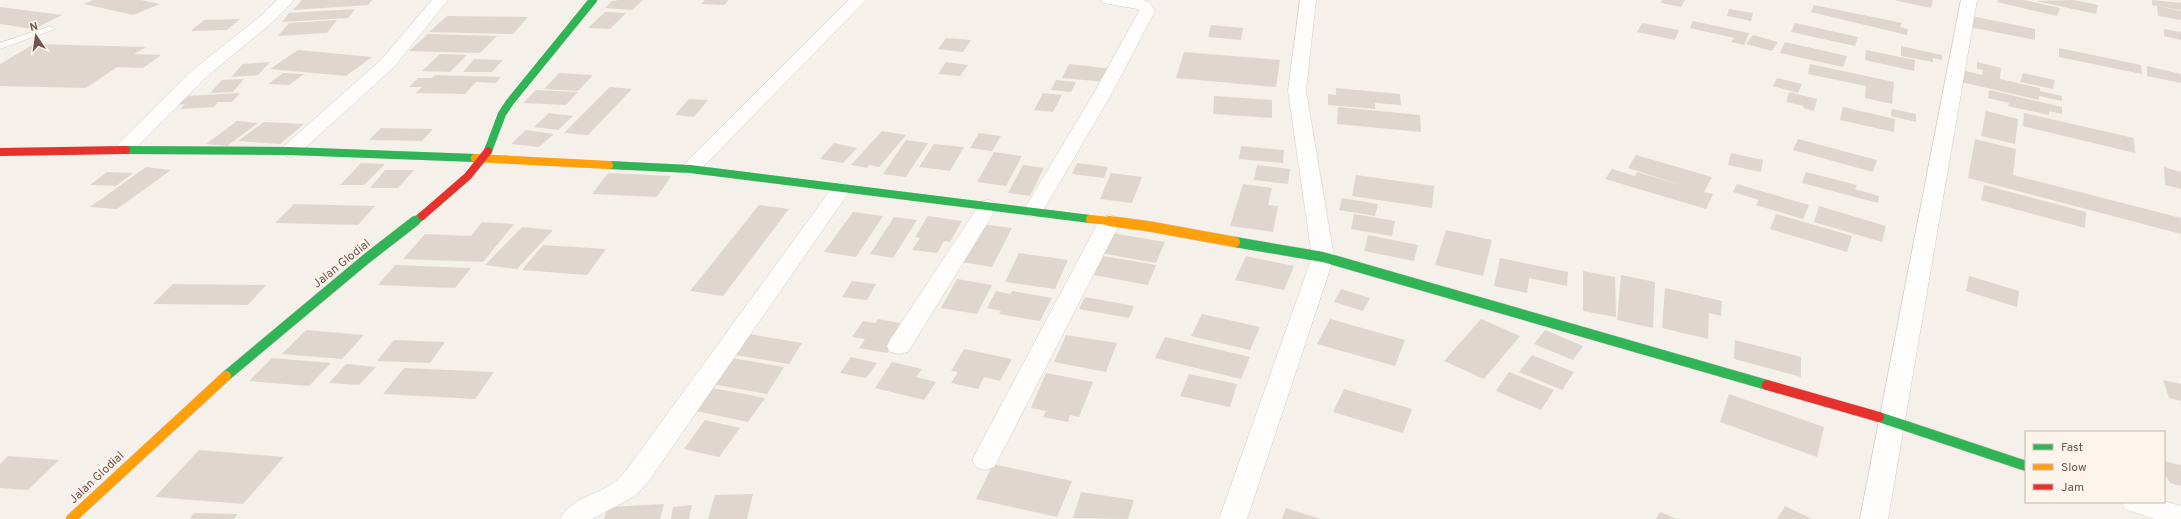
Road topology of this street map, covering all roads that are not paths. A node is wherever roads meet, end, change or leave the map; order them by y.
1 (286, 0) edge
2 (440, 0) edge
3 (593, 0) edge
4 (858, 0) edge
5 (1109, 0) edge
6 (1308, 0) edge
7 (1968, 0) edge
8 (51, 29) dead end
9 (0, 46) edge
10 (123, 150) junction
11 (290, 151) junction
12 (0, 152) edge
13 (485, 158) junction
14 (690, 170) junction
15 (841, 189) junction
16 (988, 206) junction
17 (1033, 211) junction
18 (1110, 221) junction
19 (1323, 257) junction
20 (899, 346) dead end
21 (1891, 422) junction
22 (985, 460) dead end
23 (2025, 466) edge
24 (2138, 503) edge
25 (2181, 517) edge
26 (71, 519) edge
27 (574, 519) edge
28 (1233, 519) edge
29 (1874, 519) edge

1 - 10 street
2 - 11 street
3 - 13 street, Jalan Glodial
4 - 14 street
5 - 17 street
6 - 19 street
7 - 21 street
8 - 9 lane
10 - 11 street
10 - 12 street
11 - 13 street
13 - 14 street
13 - 26 street, Jalan Glodial
14 - 15 street
15 - 16 street
15 - 27 street
16 - 17 street
16 - 20 street
17 - 18 street
18 - 19 street
18 - 22 street
19 - 21 street
19 - 28 street
21 - 23 street
21 - 29 street
24 - 25 street

